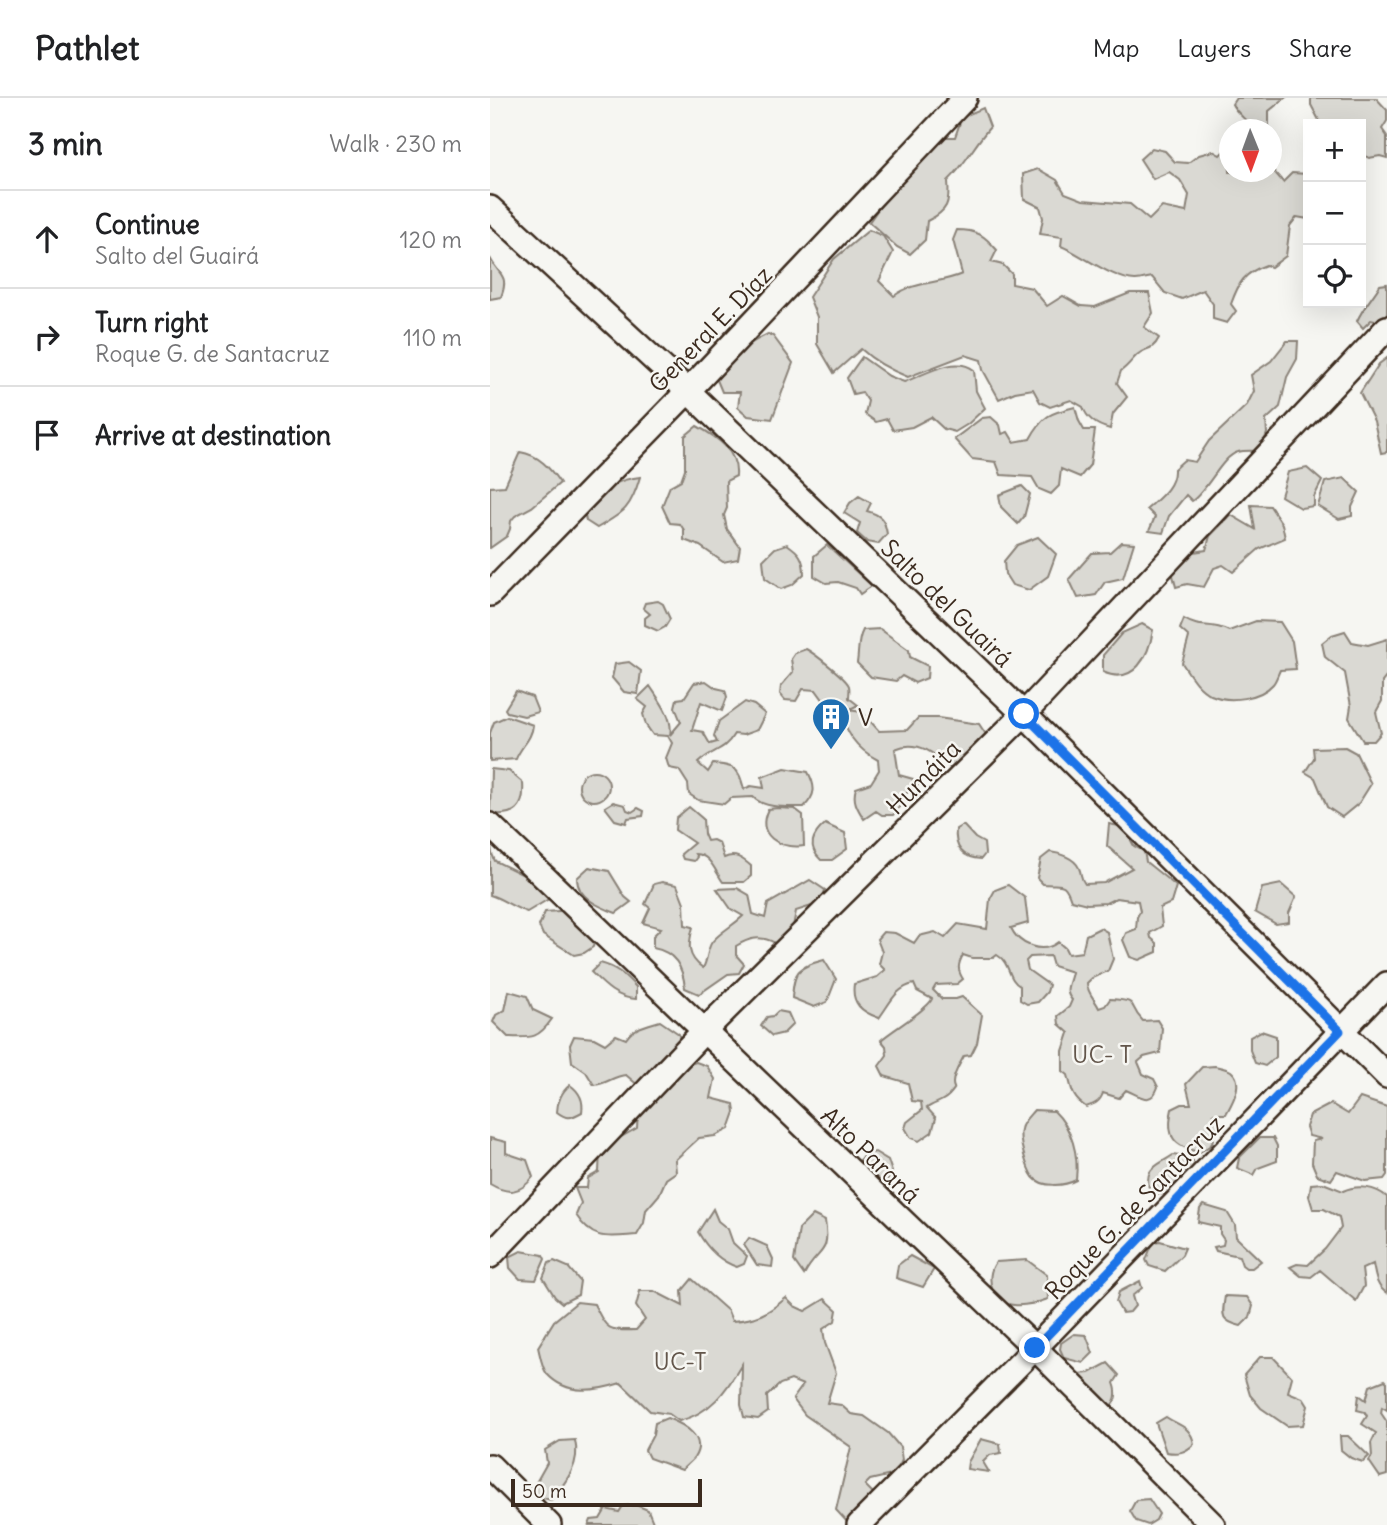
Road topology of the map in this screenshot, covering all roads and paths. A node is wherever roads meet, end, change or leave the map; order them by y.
1 (965, 98) edge
2 (490, 208) edge
3 (1387, 328) edge
4 (688, 391) junction
5 (490, 594) edge
6 (1024, 714) junction
7 (490, 825) edge
8 (1387, 984) edge
9 (704, 1031) junction
10 (1340, 1031) junction
11 (1387, 1076) edge
12 (490, 1256) edge
13 (1035, 1348) junction
14 (490, 1466) edge
15 (549, 1525) edge
16 (859, 1525) edge
17 (1213, 1525) edge

1 - 4 street, General E. Díaz
2 - 4 street, Salto del Guairá
3 - 6 street, Humáita
4 - 5 street, General E. Díaz
4 - 6 street, Salto del Guairá
6 - 9 street, Humáita
6 - 10 street, Salto del Guairá
7 - 9 street, Alto Paraná
8 - 10 street, Roque G. de Santacruz
9 - 12 street, Humáita
9 - 13 street, Alto Paraná
10 - 11 street, Salto del Guairá
10 - 13 street, Roque G. de Santacruz
13 - 16 street, Roque G. de Santacruz
13 - 17 street, Alto Paraná
14 - 15 street

